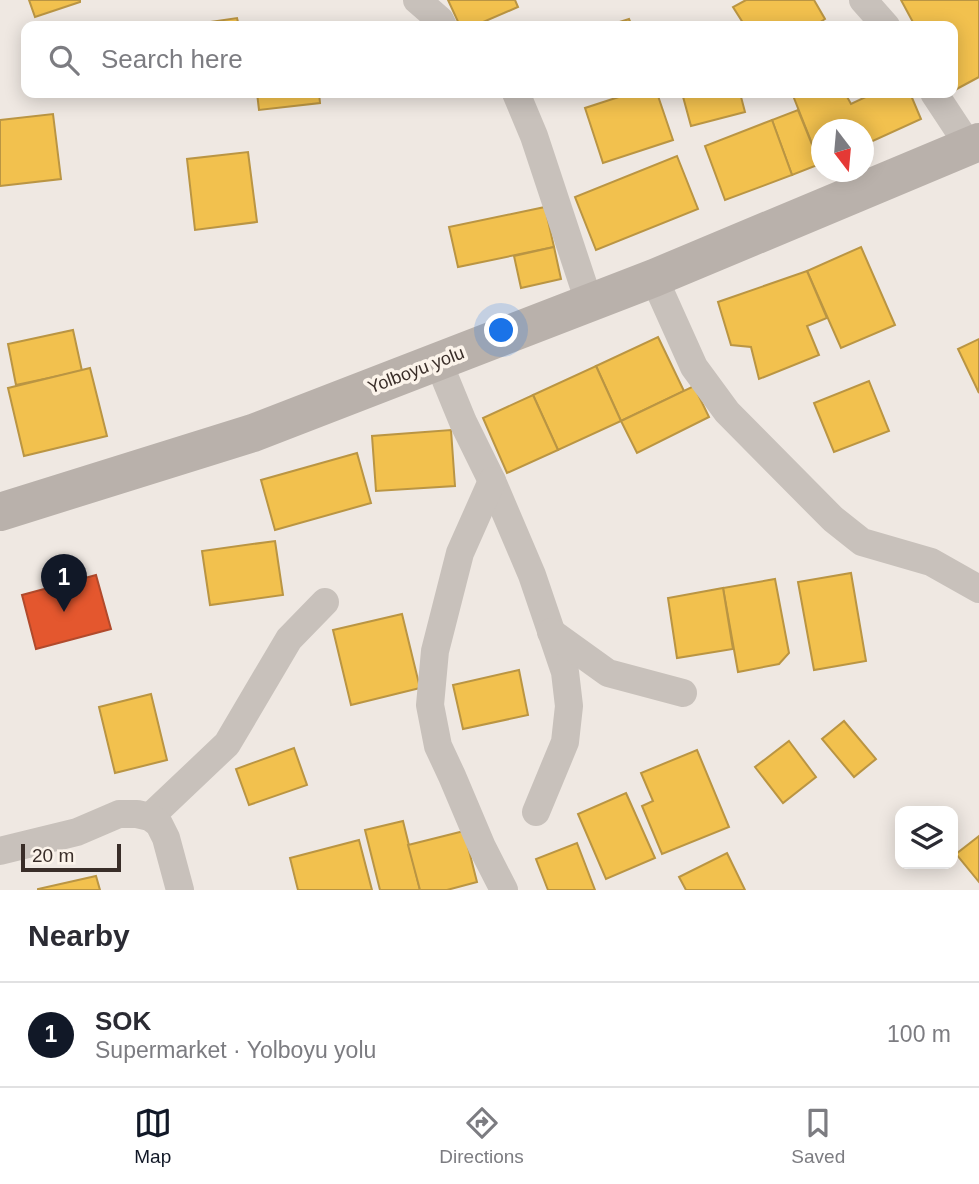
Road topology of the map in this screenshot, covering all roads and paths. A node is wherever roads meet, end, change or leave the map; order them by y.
1 (417, 0) edge
2 (863, 0) edge
3 (440, 21) edge
4 (882, 21) edge
5 (518, 98) edge
6 (938, 98) edge
7 (974, 144) edge
8 (654, 278) junction
9 (589, 302) junction
10 (438, 361) junction
11 (492, 481) junction
12 (0, 512) edge
13 (979, 589) edge
14 (324, 602) dead end
15 (551, 632) junction
16 (683, 693) dead end
17 (536, 812) dead end
18 (150, 817) junction
19 (0, 851) edge
20 (180, 890) edge
21 (503, 890) edge

1 - 3 street
2 - 4 street
5 - 9 street
6 - 7 street
7 - 8 main road, Yolboyu yolu
8 - 9 main road, Yolboyu yolu
8 - 13 street
9 - 10 main road, Yolboyu yolu
10 - 11 street
10 - 12 main road, Yolboyu yolu
11 - 15 street
11 - 21 street
14 - 18 street
15 - 16 street
15 - 17 street
18 - 19 street
18 - 20 street

